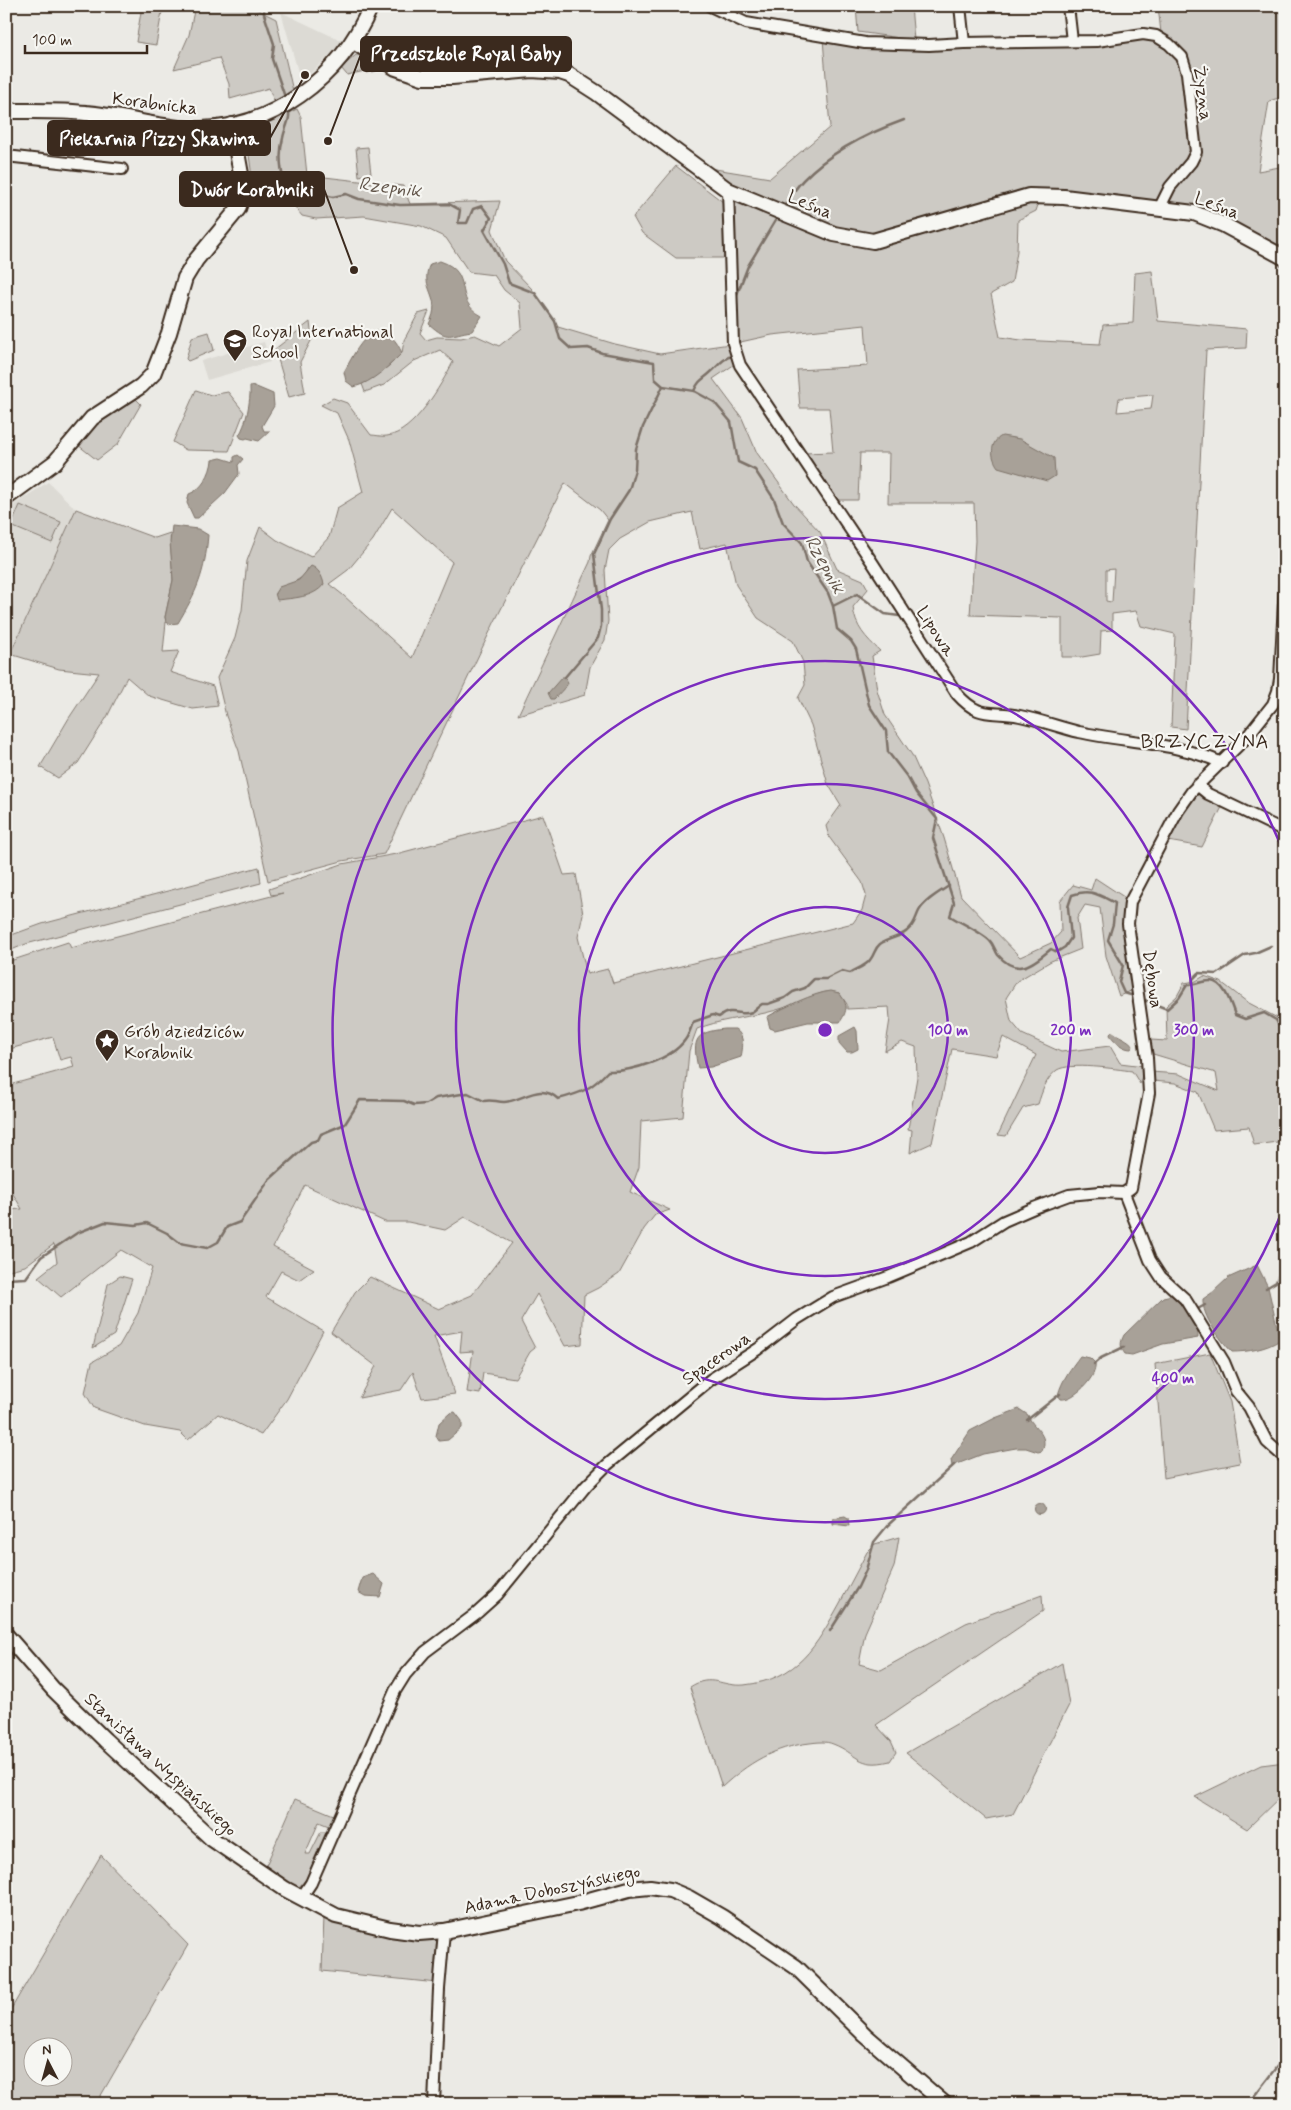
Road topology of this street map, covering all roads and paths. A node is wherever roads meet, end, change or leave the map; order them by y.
1 (371, 6) edge
2 (710, 6) edge
3 (960, 6) edge
4 (1068, 6) edge
5 (1072, 40) junction
6 (354, 42) junction
7 (964, 42) junction
8 (6, 111) edge
9 (232, 125) junction
10 (6, 156) edge
11 (122, 169) dead end
12 (728, 190) junction
13 (1160, 207) junction
14 (1285, 258) edge
15 (6, 498) edge
16 (1285, 583) edge
17 (1222, 763) junction
18 (1197, 785) junction
19 (1285, 831) edge
20 (1124, 1193) junction
21 (1285, 1458) edge
22 (6, 1635) edge
23 (304, 1899) junction
24 (444, 1932) junction
25 (434, 2104) edge
26 (945, 2104) edge

1 - 6 street, Korabnicka
2 - 7 street, Żyzna
3 - 7 street
4 - 5 street
5 - 7 street, Żyzna
5 - 13 street, Żyzna
6 - 9 street, Korabnicka
6 - 12 street, Leśna
8 - 9 street, Korabnicka
9 - 15 street
10 - 11 street
12 - 13 street, Leśna
12 - 17 street, Lipowa
13 - 14 street, Leśna
16 - 17 street, Dębowa
17 - 18 street, Dębowa
18 - 19 street
18 - 20 street, Dębowa
20 - 21 street
20 - 23 street, Spacerowa
22 - 23 street, Stanisława Wyspiańskiego
23 - 24 street, Adama Doboszyńskiego
24 - 25 street
24 - 26 street, Adama Doboszyńskiego

